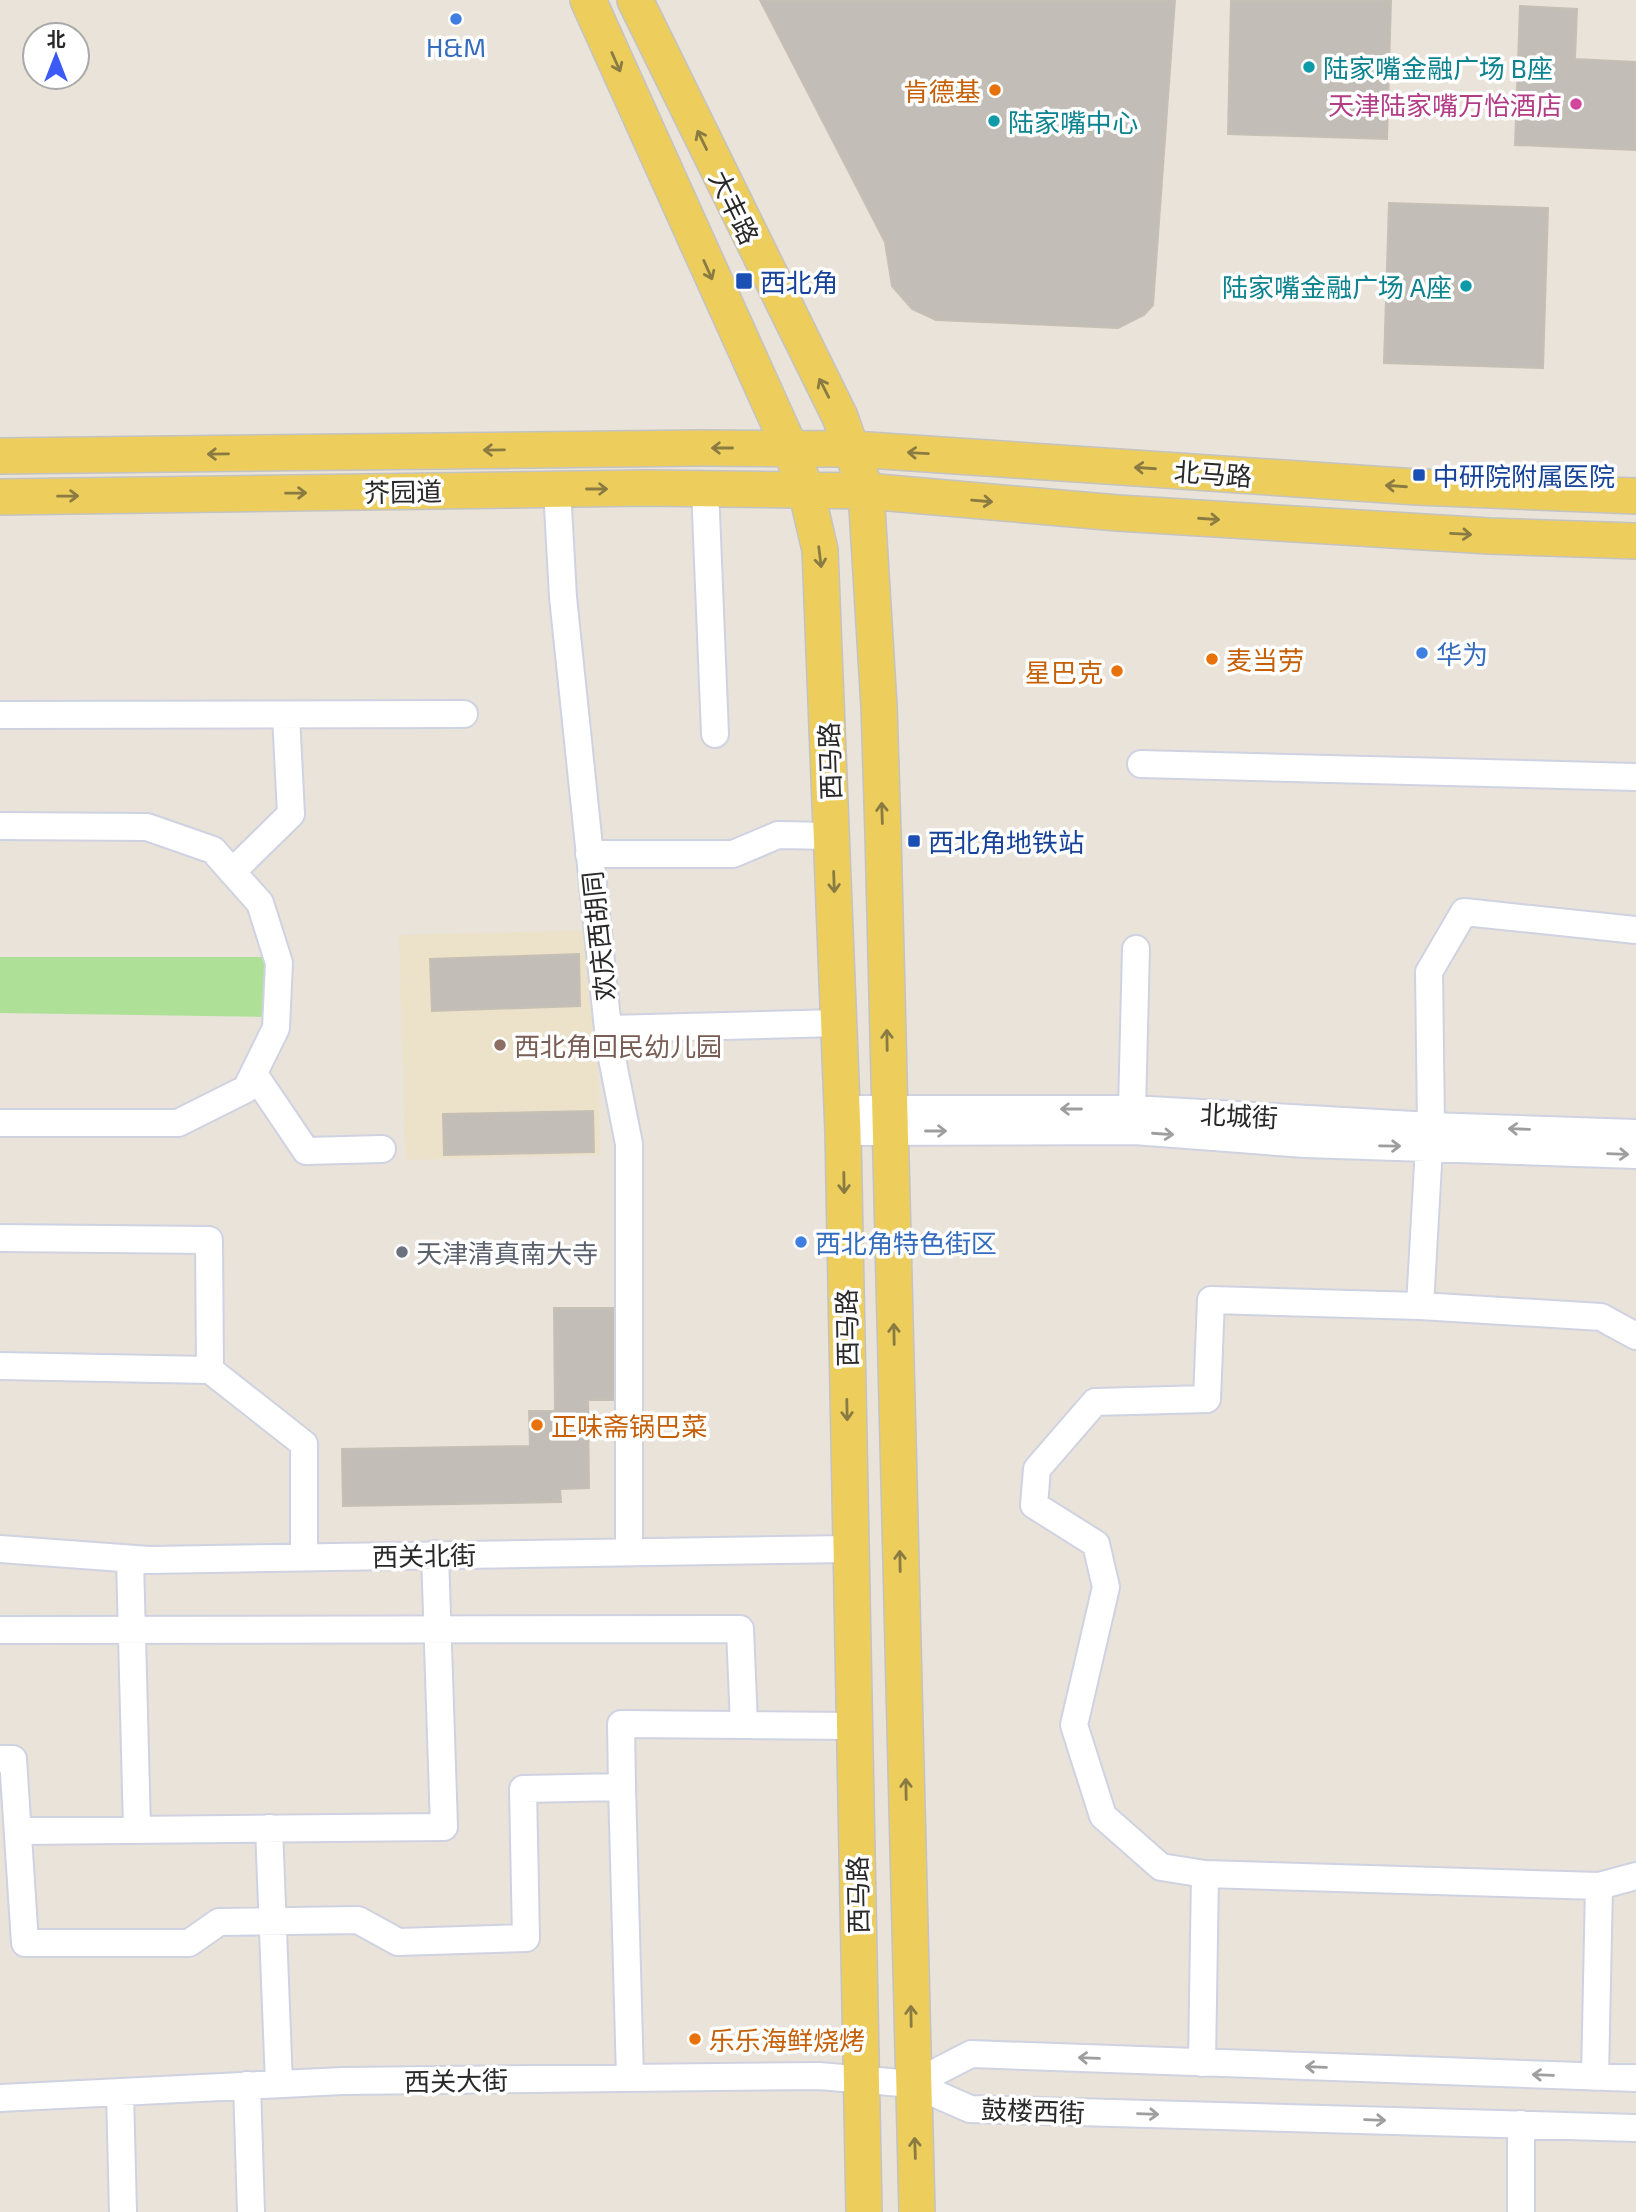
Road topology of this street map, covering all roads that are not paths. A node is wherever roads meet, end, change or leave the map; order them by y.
1 (588, 0) edge
2 (635, 0) edge
3 (790, 449) junction
4 (853, 450) junction
5 (0, 456) edge
6 (705, 488) junction
7 (557, 489) junction
8 (806, 490) junction
9 (866, 491) junction
10 (1636, 496) edge
11 (0, 497) edge
12 (1636, 541) edge
13 (464, 714) dead end
14 (0, 715) edge
15 (286, 715) junction
16 (715, 734) dead end
17 (1141, 764) dead end
18 (1636, 777) edge
19 (0, 826) edge
20 (832, 836) junction
21 (589, 854) junction
22 (232, 872) junction
23 (1636, 930) edge
24 (1136, 949) dead end
25 (839, 1023) junction
26 (608, 1029) junction
27 (254, 1074) junction
28 (1132, 1109) junction
29 (889, 1120) junction
30 (843, 1121) junction
31 (0, 1123) edge
32 (1636, 1133) edge
33 (1430, 1137) junction
34 (382, 1149) dead end
35 (1636, 1155) edge
36 (0, 1238) edge
37 (1420, 1306) junction
38 (1636, 1336) edge
39 (0, 1366) edge
40 (210, 1370) junction
41 (0, 1549) edge
42 (849, 1549) junction
43 (629, 1550) junction
44 (435, 1555) junction
45 (304, 1557) junction
46 (130, 1559) junction
47 (0, 1630) edge
48 (132, 1631) junction
49 (437, 1631) junction
50 (744, 1726) junction
51 (855, 1726) junction
52 (0, 1759) edge
53 (622, 1787) junction
54 (269, 1828) junction
55 (137, 1829) junction
56 (20, 1831) junction
57 (1205, 1874) junction
58 (1636, 1876) edge
59 (1599, 1886) junction
60 (271, 1921) junction
61 (1202, 2063) junction
62 (1595, 2077) junction
63 (630, 2078) junction
64 (1636, 2078) edge
65 (860, 2080) junction
66 (278, 2084) junction
67 (913, 2084) junction
68 (247, 2085) junction
69 (120, 2092) junction
70 (0, 2098) edge
71 (1521, 2124) junction
72 (1636, 2128) edge
73 (123, 2212) edge
74 (251, 2212) edge
75 (864, 2212) edge
76 (917, 2212) edge
77 (1521, 2212) edge

1 -> 3 main road, 大丰路
4 -> 2 main road, 大丰路
3 - 4 main road, 北马路
3 -> 5 main road, 芥园道
3 - 8 main road, 西马路
4 - 9 main road, 大丰路
10 -> 4 main road, 北马路
7 -> 6 main road, 芥园道
6 - 8 main road, 芥园道
6 - 16 street
11 -> 7 main road, 芥园道
7 - 21 street, 欢庆西胡同
8 - 9 main road, 北马路
8 -> 20 main road, 西马路
9 -> 12 main road, 北马路
29 -> 9 main road, 西马路
13 - 15 street
14 - 15 street
15 - 22 street
17 - 18 street
19 - 22 street
20 - 21 street
20 -> 25 main road, 西马路
21 - 26 street, 欢庆西胡同
22 - 27 street
23 - 33 street
24 - 28 street
25 - 26 street
25 - 30 main road, 西马路
26 - 43 street, 欢庆西胡同
27 - 31 street
27 - 34 street
28 -> 29 street, 北城街
28 - 33 street, 北城街
29 - 30 street, 北城街
29 -> 33 street, 北城街
67 -> 29 main road, 西马路
30 -> 42 main road, 西马路
32 -> 33 street, 北城街
33 -> 35 street, 北城街
33 - 37 street
36 - 40 street
37 - 38 street
37 - 57 street
39 - 40 street
40 - 45 street
41 - 46 street, 西关北街
42 - 43 street, 西关北街
42 - 51 main road, 西马路
43 - 44 street, 西关北街
44 - 45 street, 西关北街
44 - 49 street
45 - 46 street, 西关北街
46 - 48 street
47 - 48 street
48 - 49 street
48 - 55 street
49 - 50 street
49 - 54 street
50 - 51 street
50 - 53 street
51 - 65 main road, 西马路
52 - 56 street
53 - 60 street
53 - 63 street
54 - 55 street
54 - 60 street
55 - 56 street
56 - 60 street
57 - 59 street
57 - 61 street
58 - 59 street
59 - 62 street
60 - 66 street
62 -> 61 street, 鼓楼西街
61 -> 67 street, 鼓楼西街
62 - 64 street, 鼓楼西街
63 - 65 street, 西关大街
63 - 66 street, 西关大街
65 - 67 street, 西关大街
65 - 75 main road, 西马路
66 - 68 street, 西关大街
67 -> 71 street, 鼓楼西街
76 -> 67 main road, 西马路
68 - 69 street, 西关大街
68 - 74 street
69 - 70 street, 西关大街
69 - 73 street
71 - 72 street, 鼓楼西街
71 - 77 street

